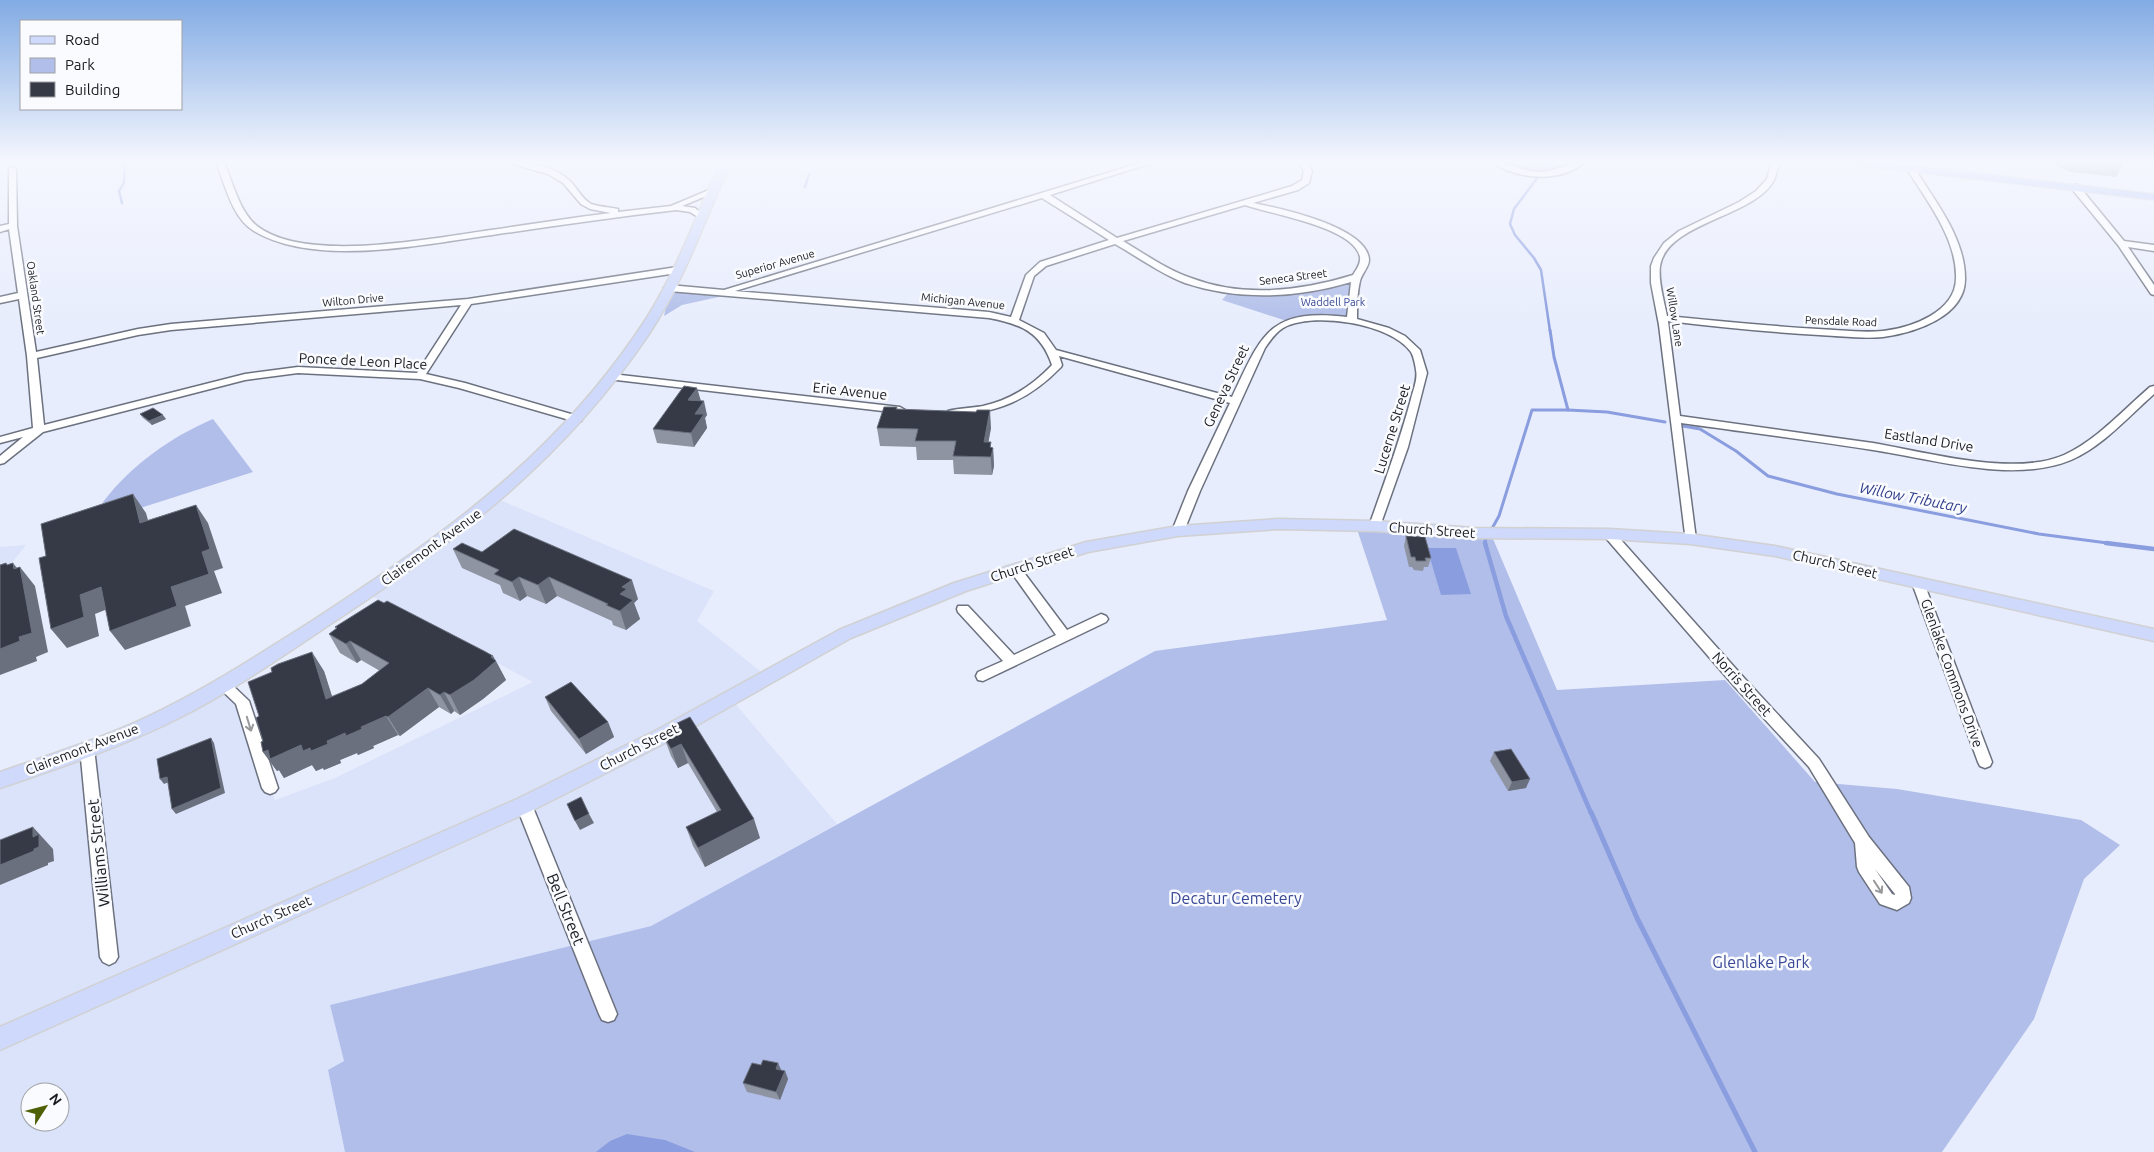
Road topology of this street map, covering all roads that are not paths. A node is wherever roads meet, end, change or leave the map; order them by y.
1 (14, 216) edge
2 (245, 216) edge
3 (612, 216) edge
4 (978, 216) edge
5 (1076, 216) edge
6 (1200, 216) edge
7 (1292, 216) edge
8 (1717, 216) edge
9 (1939, 216) edge
10 (2099, 216) edge
11 (701, 217) edge
12 (14, 226) junction
13 (0, 229) edge
14 (1115, 240) junction
15 (2121, 243) junction
16 (2154, 248) edge
17 (677, 270) junction
18 (1357, 277) junction
19 (669, 288) junction
20 (721, 292) junction
21 (2154, 292) edge
22 (24, 295) junction
23 (0, 300) edge
24 (468, 302) junction
25 (1664, 318) junction
26 (1014, 320) junction
27 (1352, 320) junction
28 (1054, 352) junction
29 (32, 356) junction
30 (420, 376) junction
31 (612, 377) junction
32 (2154, 389) edge
33 (1235, 401) junction
34 (908, 411) edge
35 (944, 414) edge
36 (577, 419) junction
37 (1676, 419) junction
38 (39, 430) junction
39 (0, 440) edge
40 (0, 461) edge
41 (1375, 526) junction
42 (1178, 531) junction
43 (1610, 534) junction
44 (1690, 540) junction
45 (1014, 569) junction
46 (1918, 583) junction
47 (963, 609) dead end
48 (1101, 618) dead end
49 (2154, 635) edge
50 (1064, 636) junction
51 (1012, 662) junction
52 (983, 676) dead end
53 (223, 685) junction
54 (87, 748) junction
55 (1985, 762) dead end
56 (0, 780) edge
57 (270, 788) dead end
58 (524, 804) junction
59 (1863, 842) dead end
60 (109, 957) dead end
61 (608, 1014) dead end
62 (0, 1039) edge

1 - 12 street, Oakland Street
2 - 3 street
4 - 20 street, Superior Avenue
5 - 14 street, Seneca Street
6 - 14 street
7 - 18 street
8 - 25 street, Willow Lane
9 - 25 street, Pensdale Road
10 - 15 street
11 - 17 main road, Clairemont Avenue
12 - 13 street
12 - 22 street, Oakland Street
14 - 18 street, Seneca Street
14 - 26 street
15 - 16 street
15 - 21 street
17 - 19 main road, Clairemont Avenue
17 - 24 street, Wilton Drive
18 - 27 street
19 - 20 street, Michigan Avenue
19 - 31 main road, Clairemont Avenue
20 - 26 street, Michigan Avenue
22 - 23 street
22 - 29 street, Oakland Street
24 - 29 street, Wilton Drive
24 - 30 street
25 - 37 street, Willow Lane
26 - 28 street, Michigan Avenue
27 - 33 street, Geneva Street
27 - 41 street, Lucerne Street
28 - 33 street
28 - 35 street
29 - 38 street, Oakland Street
30 - 36 street, Ponce de Leon Place
30 - 38 street, Ponce de Leon Place
31 - 34 street, Erie Avenue
31 - 36 main road, Clairemont Avenue
32 - 37 street, Eastland Drive
33 - 42 street, Geneva Street
36 - 53 main road, Clairemont Avenue
37 - 44 street, Willow Lane
38 - 39 street, Ponce de Leon Place
38 - 40 street
41 - 42 main road, Church Street
41 - 43 main road, Church Street
42 - 45 main road, Church Street
43 - 44 main road, Church Street
43 - 59 street, Norris Street
44 - 46 main road, Church Street
45 - 50 street
45 - 58 main road, Church Street
46 - 49 main road, Church Street
46 - 55 street, Glenlake Commons Drive
47 - 51 street
48 - 50 street
50 - 51 street
51 - 52 street
53 - 54 main road, Clairemont Avenue
53 -> 57 street
54 - 56 main road, Clairemont Avenue
54 - 60 street, Williams Street
58 - 61 street, Bell Street
58 - 62 main road, Church Street

